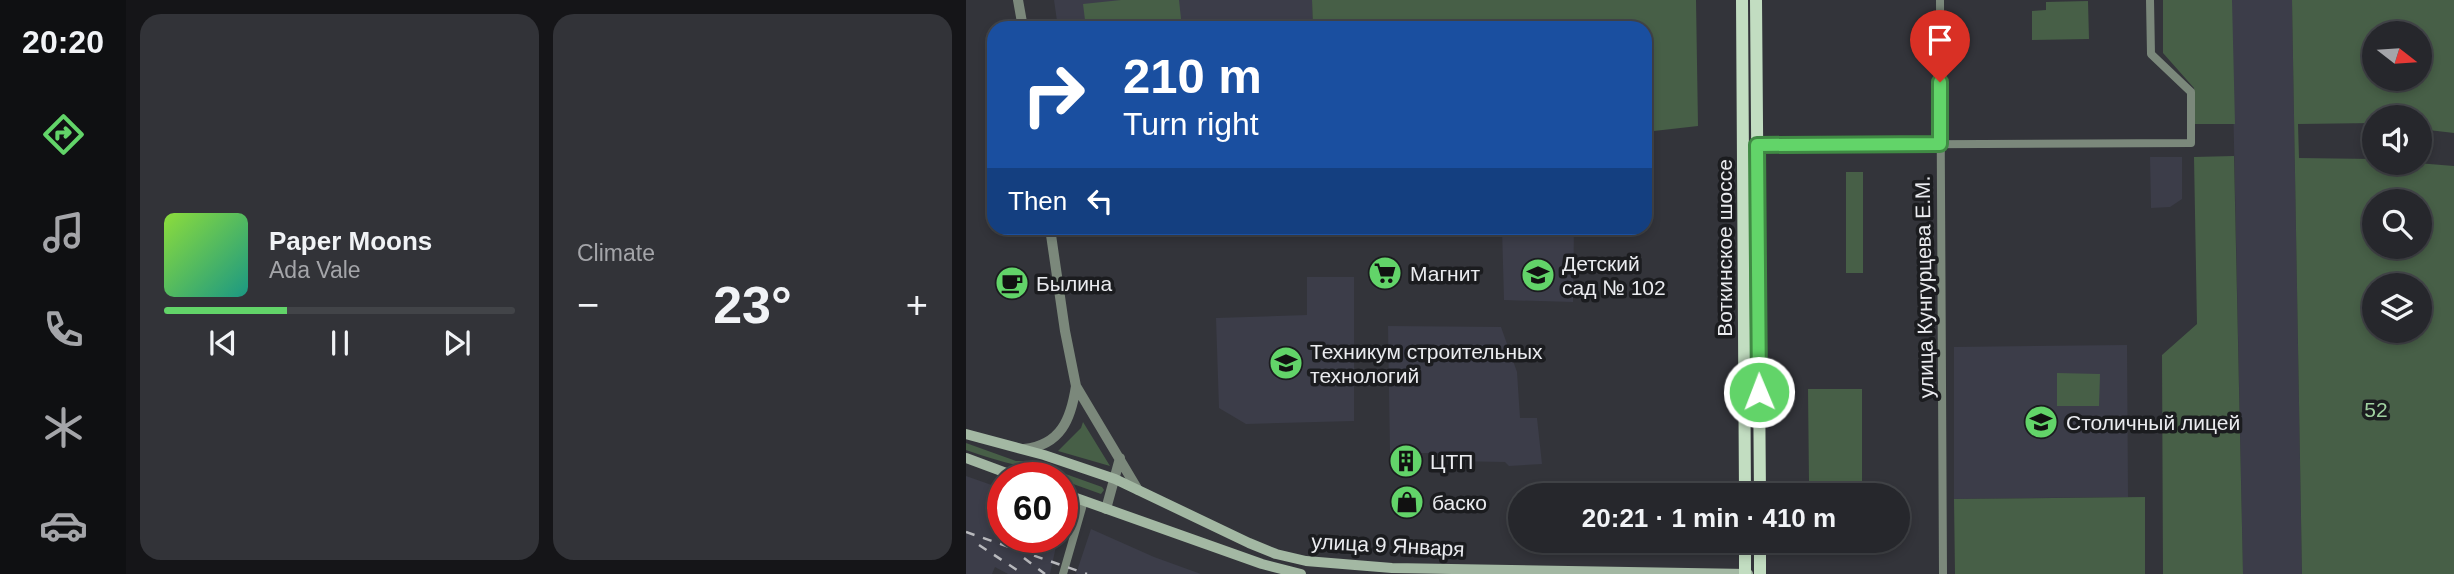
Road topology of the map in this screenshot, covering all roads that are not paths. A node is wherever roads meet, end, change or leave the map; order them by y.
1 (1018, 0) edge
2 (1742, 0) edge
3 (1756, 0) edge
4 (1940, 0) edge
5 (2150, 0) edge
6 (1022, 21) edge
7 (1940, 144) junction
8 (1757, 145) junction
9 (1051, 235) edge
10 (1076, 386) junction
11 (966, 434) edge
12 (1016, 449) junction
13 (966, 458) edge
14 (1120, 458) junction
15 (987, 466) edge
16 (1115, 479) junction
17 (1745, 483) edge
18 (1760, 483) edge
19 (1138, 491) junction
20 (1078, 499) edge
21 (1084, 501) junction
22 (1106, 509) junction
23 (1745, 553) edge
24 (1760, 553) edge
25 (1416, 571) edge
26 (1063, 574) edge
27 (1301, 574) edge
28 (1746, 574) edge
29 (1760, 574) edge
30 (1943, 574) edge

1 - 6 street
2 - 17 main road, Воткинское шоссе
3 - 8 main road, Воткинское шоссе
4 - 7 street, улица Кунгурцева Е.М.
5 - 7 street
7 - 8 street
7 - 30 street, улица Кунгурцева Е.М.
8 - 18 main road, Воткинское шоссе
9 - 10 street
10 - 12 street
10 - 14 street
11 - 12 main road, улица 9 Января
12 - 16 main road, улица 9 Января
13 - 15 main road
14 - 16 street
14 - 19 street
16 - 19 main road, улица 9 Января
16 - 22 street
19 - 25 main road, улица 9 Января
20 - 21 main road, улица 9 Января
21 - 22 main road, улица 9 Января
21 - 26 street
22 - 27 main road, улица 9 Января
23 - 28 main road
24 - 29 main road
25 - 28 main road, улица 9 Января

